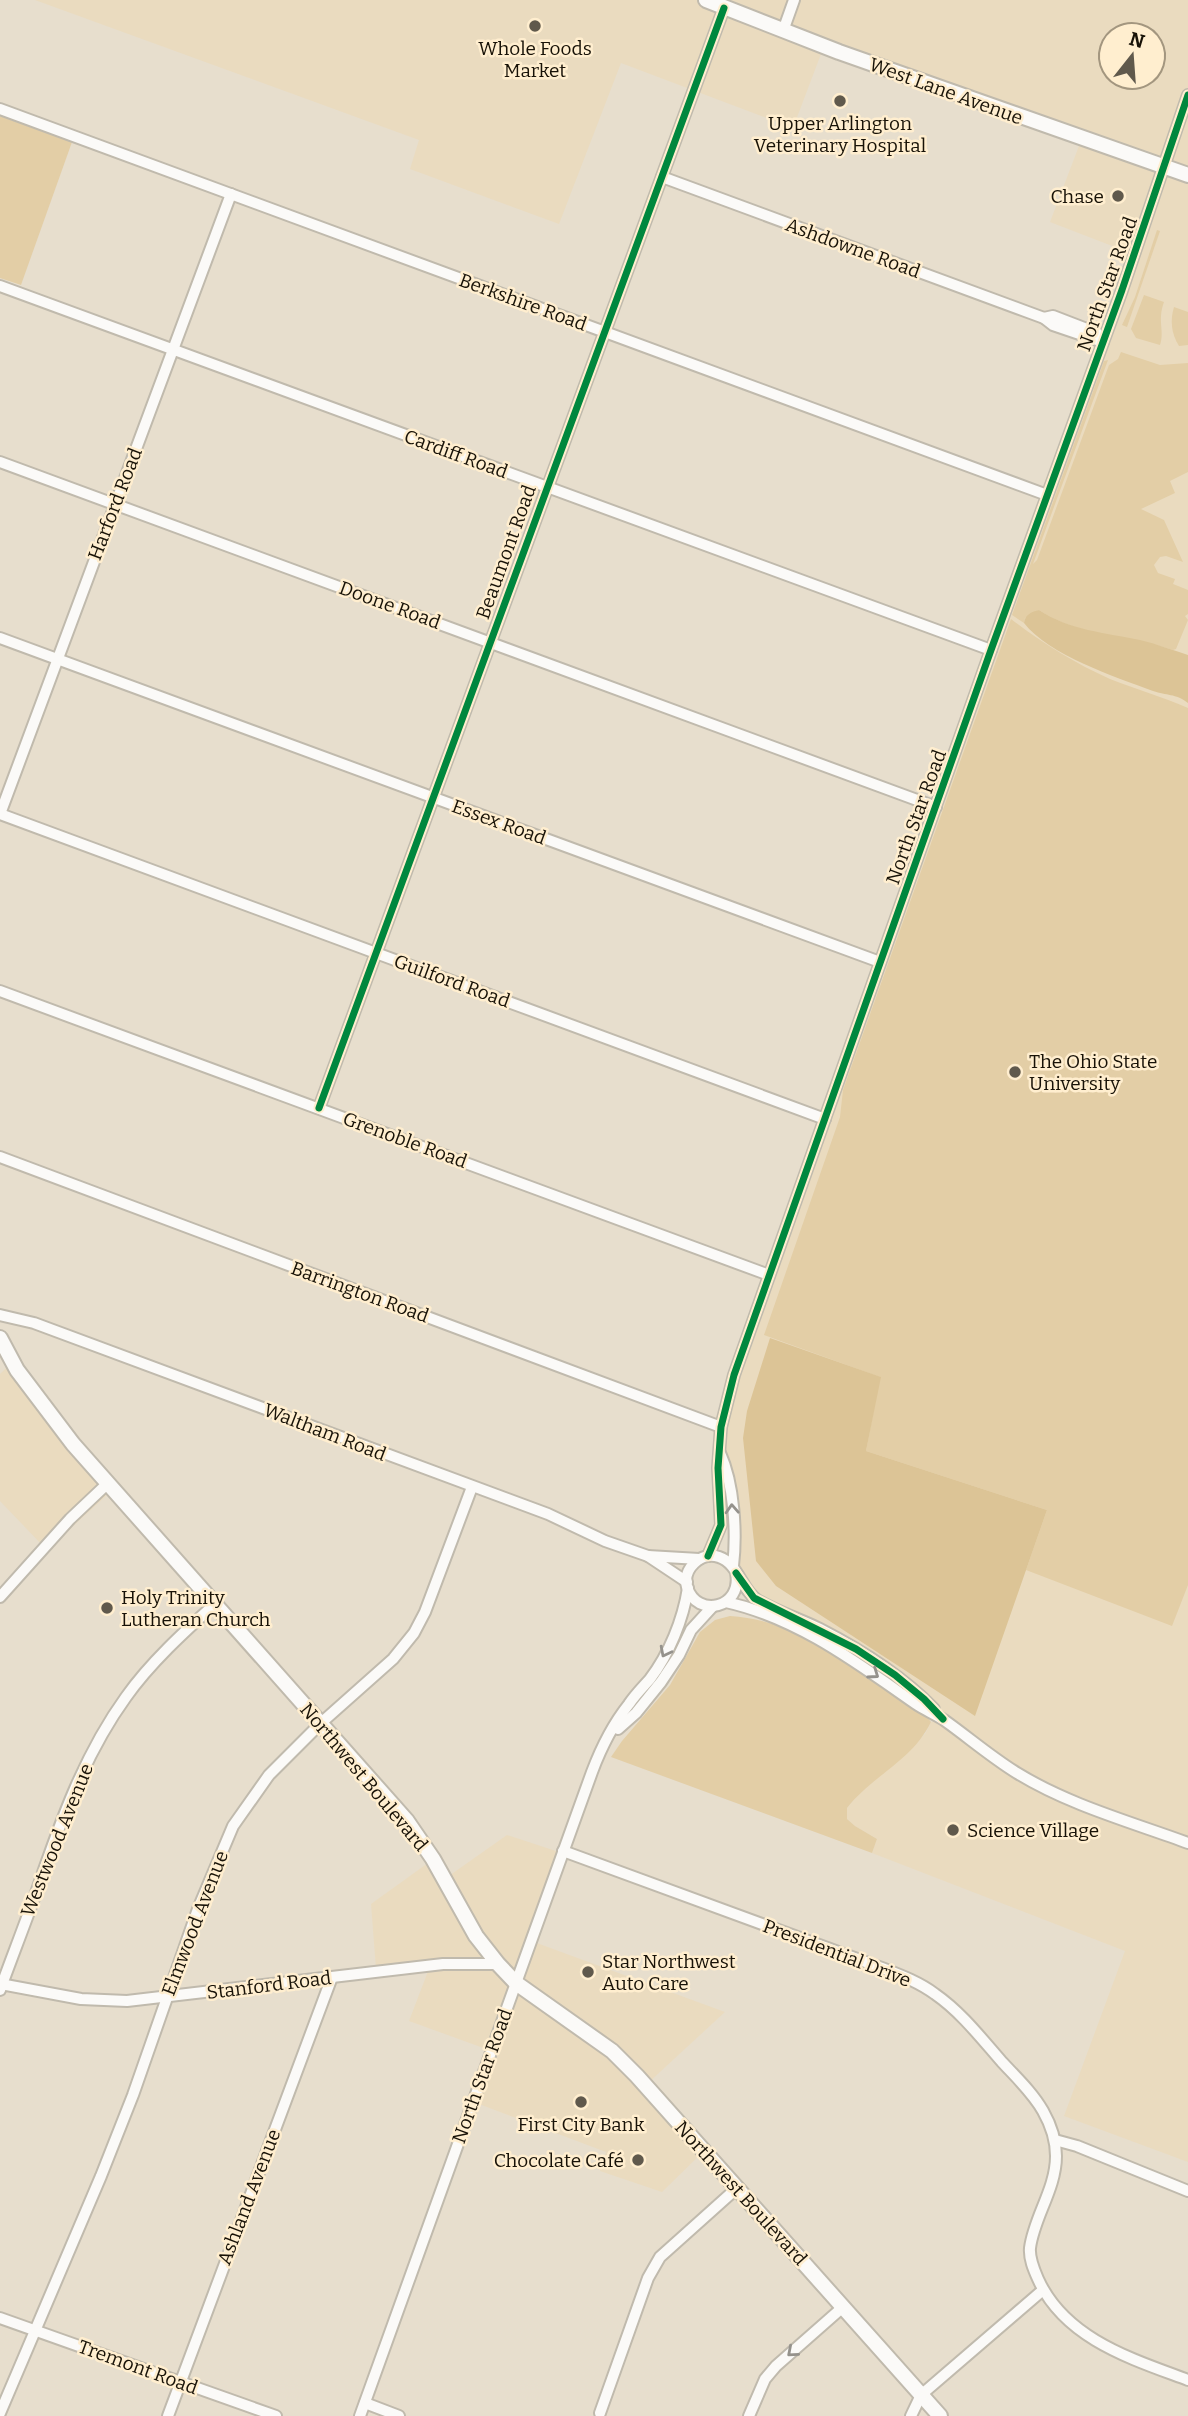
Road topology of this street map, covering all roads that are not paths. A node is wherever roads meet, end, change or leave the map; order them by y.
1 (706, 0) edge
2 (793, 0) edge
3 (724, 8) junction
4 (783, 31) junction
5 (1188, 95) edge
6 (0, 109) edge
7 (1164, 168) junction
8 (1188, 175) edge
9 (662, 177) junction
10 (231, 194) junction
11 (0, 286) edge
12 (604, 332) junction
13 (1104, 339) junction
14 (172, 350) junction
15 (0, 462) edge
16 (547, 488) junction
17 (1047, 495) junction
18 (114, 504) junction
19 (0, 638) edge
20 (490, 643) junction
21 (991, 650) junction
22 (57, 659) junction
23 (433, 798) junction
24 (936, 807) junction
25 (0, 814) edge
26 (375, 953) junction
27 (880, 962) junction
28 (0, 991) edge
29 (319, 1108) junction
30 (825, 1119) junction
31 (0, 1157) edge
32 (769, 1275) junction
33 (0, 1315) edge
34 (0, 1338) edge
35 (5, 1363) edge
36 (721, 1427) junction
37 (720, 1452) junction
38 (107, 1484) junction
39 (472, 1487) junction
40 (648, 1556) junction
41 (703, 1558) junction
42 (735, 1570) junction
43 (687, 1585) junction
44 (0, 1597) edge
45 (726, 1602) junction
46 (215, 1604) junction
47 (713, 1606) junction
48 (943, 1719) junction
49 (321, 1723) junction
50 (608, 1738) junction
51 (1188, 1843) edge
52 (563, 1851) junction
53 (498, 1964) junction
54 (332, 1978) junction
55 (516, 1983) junction
56 (1, 1987) edge
57 (167, 1998) junction
58 (1055, 2140) junction
59 (737, 2188) junction
60 (1188, 2191) edge
61 (1043, 2290) junction
62 (843, 2307) junction
63 (0, 2318) edge
64 (35, 2330) junction
65 (1188, 2380) edge
66 (180, 2382) junction
67 (921, 2395) junction
68 (365, 2403) junction
69 (0, 2413) edge
70 (600, 2413) dead end
71 (167, 2416) edge
72 (276, 2416) edge
73 (360, 2416) edge
74 (399, 2416) edge
75 (749, 2416) edge
76 (911, 2416) edge
77 (940, 2416) edge

1 - 3 main road, West Lane Avenue
2 - 4 street
3 - 4 main road, West Lane Avenue
3 - 9 street, Beaumont Road
4 - 7 main road, West Lane Avenue
5 - 7 street, North Star Road
6 - 10 street, Berkshire Road
7 - 8 main road, West Lane Avenue
7 - 13 street, North Star Road
9 - 12 street, Beaumont Road
9 - 13 street, Ashdowne Road
10 - 12 street, Berkshire Road
10 - 14 street, Harford Road
11 - 14 street, Cardiff Road
12 - 16 street, Beaumont Road
12 - 17 street, Berkshire Road
13 - 17 street, North Star Road
14 - 16 street, Cardiff Road
14 - 18 street, Harford Road
15 - 18 street, Doone Road
16 - 20 street, Beaumont Road
16 - 21 street, Cardiff Road
17 - 21 street, North Star Road
18 - 20 street, Doone Road
18 - 22 street, Harford Road
19 - 22 street, Essex Road
20 - 23 street, Beaumont Road
20 - 24 street, Doone Road
21 - 24 street, North Star Road
22 - 23 street, Essex Road
22 - 25 street, Harford Road
23 - 26 street, Beaumont Road
23 - 27 street, Essex Road
24 - 27 street, North Star Road
25 - 26 street, Guilford Road
26 - 29 street, Beaumont Road
26 - 30 street, Guilford Road
27 - 30 street, North Star Road
28 - 29 street, Grenoble Road
29 - 32 street, Grenoble Road
30 - 32 street, North Star Road
31 - 36 street, Barrington Road
32 - 36 street, North Star Road
33 - 39 street, Waltham Road
34 - 35 main road, Northwest Boulevard
35 - 38 main road, Northwest Boulevard
36 - 37 street, North Star Road
37 - 41 street, North Star Road
42 -> 37 street, North Star Road
38 - 44 street
38 - 46 main road, Northwest Boulevard
39 - 40 street, Waltham Road
39 - 49 street, Elmwood Avenue
40 - 41 street, Waltham Road
40 - 43 street, Waltham Road
41 - 42 street
41 - 43 street
42 - 45 street
42 - 48 street
43 - 47 street
43 -> 50 street, North Star Road
45 - 47 street
45 -> 48 street
46 - 49 main road, Northwest Boulevard
46 - 56 street, Westwood Avenue
47 - 50 street, North Star Road
48 - 51 street
49 - 53 main road, Northwest Boulevard
49 - 57 street, Elmwood Avenue
50 - 52 street, North Star Road
52 - 55 street, North Star Road
52 - 58 street, Presidential Drive
53 - 54 street, Stanford Road
53 - 55 main road, Northwest Boulevard
54 - 57 street, Stanford Road
54 - 66 street, Ashland Avenue
55 - 59 main road, Northwest Boulevard
55 - 68 street, North Star Road
56 - 57 street, Stanford Road
57 - 64 street, Elmwood Avenue
58 - 60 street
58 - 61 street, Presidential Drive
59 - 62 main road, Northwest Boulevard
59 - 70 street
61 - 65 street, Presidential Drive
61 - 67 street
62 - 67 main road, Northwest Boulevard
62 -> 75 street
63 - 64 street, Tremont Road
64 - 66 street, Tremont Road
64 - 69 street, Elmwood Avenue
66 - 71 street, Ashland Avenue
66 - 72 street, Tremont Road
67 - 76 street
67 - 77 main road, Northwest Boulevard
68 - 73 street, North Star Road
68 - 74 street

